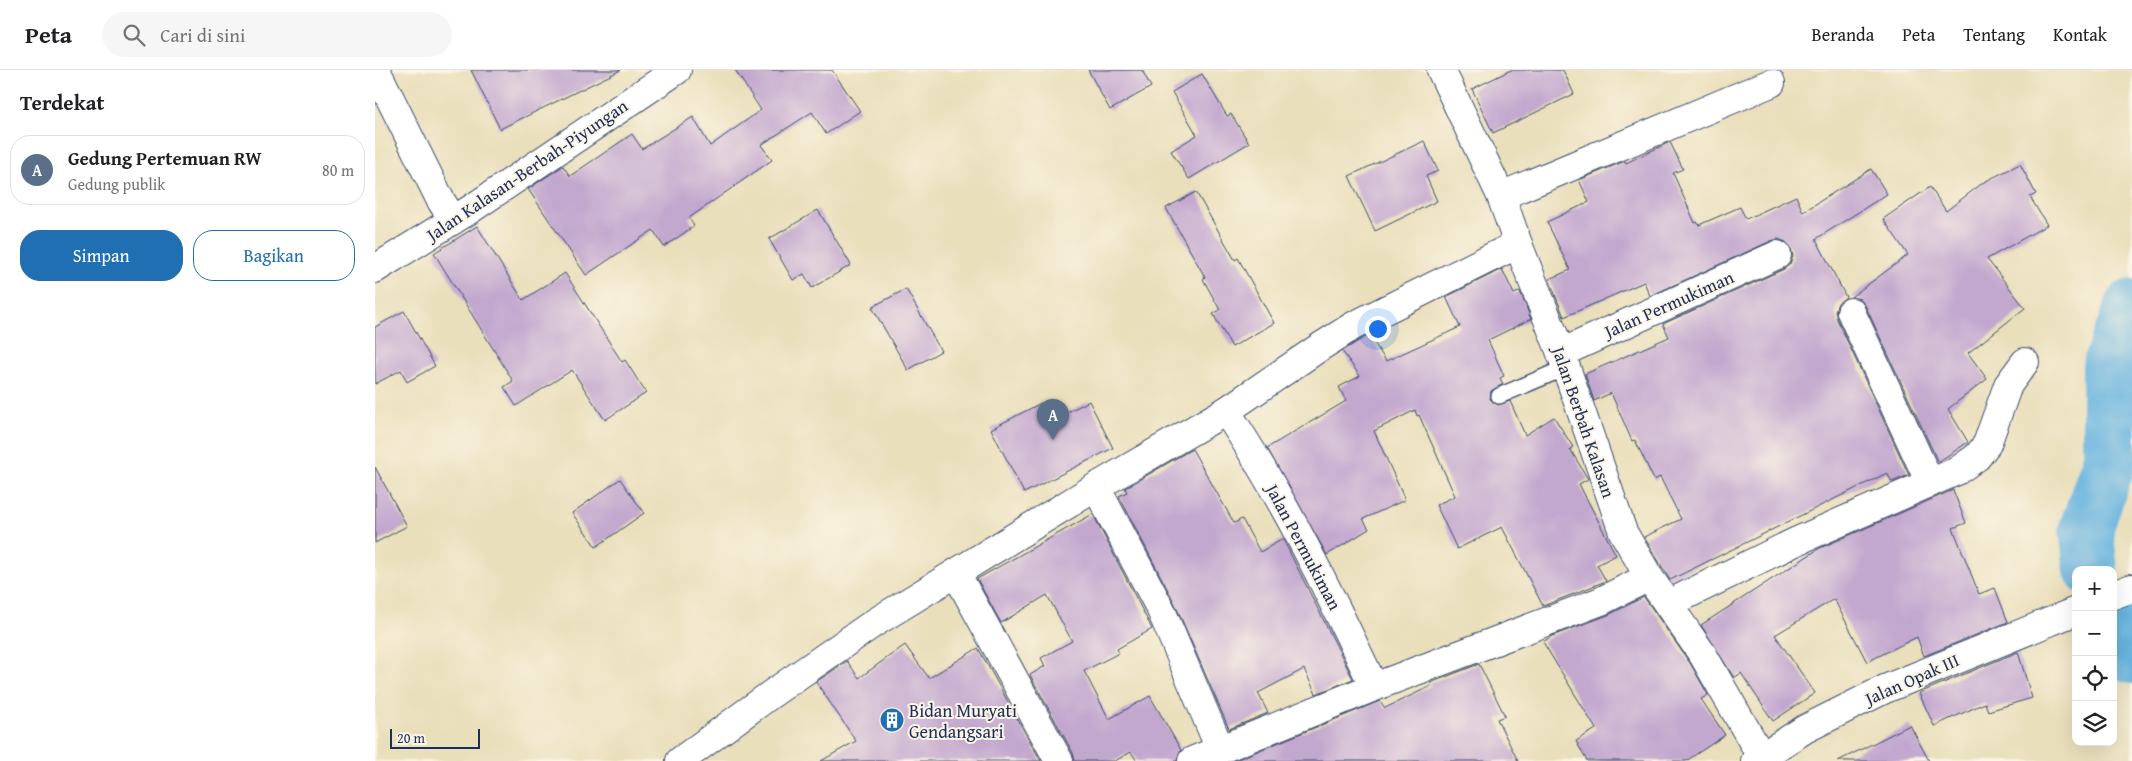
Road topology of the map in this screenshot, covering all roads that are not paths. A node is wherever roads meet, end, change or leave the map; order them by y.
1 (376, 70) edge
2 (677, 70) edge
3 (1441, 70) edge
4 (1771, 83) dead end
5 (1501, 196) junction
6 (453, 220) junction
7 (1517, 244) junction
8 (1777, 255) dead end
9 (375, 268) edge
10 (1851, 312) dead end
11 (1563, 361) junction
12 (2025, 362) dead end
13 (1499, 396) dead end
14 (1226, 411) junction
15 (1930, 483) junction
16 (1096, 487) junction
17 (956, 573) junction
18 (1649, 576) junction
19 (2132, 588) edge
20 (2117, 594) edge
21 (1668, 604) junction
22 (2072, 613) edge
23 (1375, 687) junction
24 (1220, 749) junction
25 (1758, 758) edge
26 (680, 761) edge
27 (1059, 761) edge
28 (1192, 761) edge

1 - 6 street
2 - 6 street, Jalan Kalasan-Berbah-Piyungan
3 - 5 street, Jalan Berbah Kalasan
4 - 5 street
5 - 7 street, Jalan Berbah Kalasan
6 - 9 street, Jalan Kalasan-Berbah-Piyungan
7 - 11 street, Jalan Berbah Kalasan
7 - 14 street
8 - 11 street, Jalan Permukiman
10 - 15 street
11 - 13 lane
11 - 18 street, Jalan Berbah Kalasan
12 - 15 street
14 - 16 street
14 - 23 street, Jalan Permukiman
15 - 21 street
16 - 17 street
16 - 24 street
17 - 26 street
17 - 27 street
18 - 21 street, Jalan Berbah Kalasan
18 - 23 street
19 - 20 street
21 - 25 street, Jalan Berbah Kalasan
22 - 25 street, Jalan Opak III
23 - 24 street
24 - 28 street

